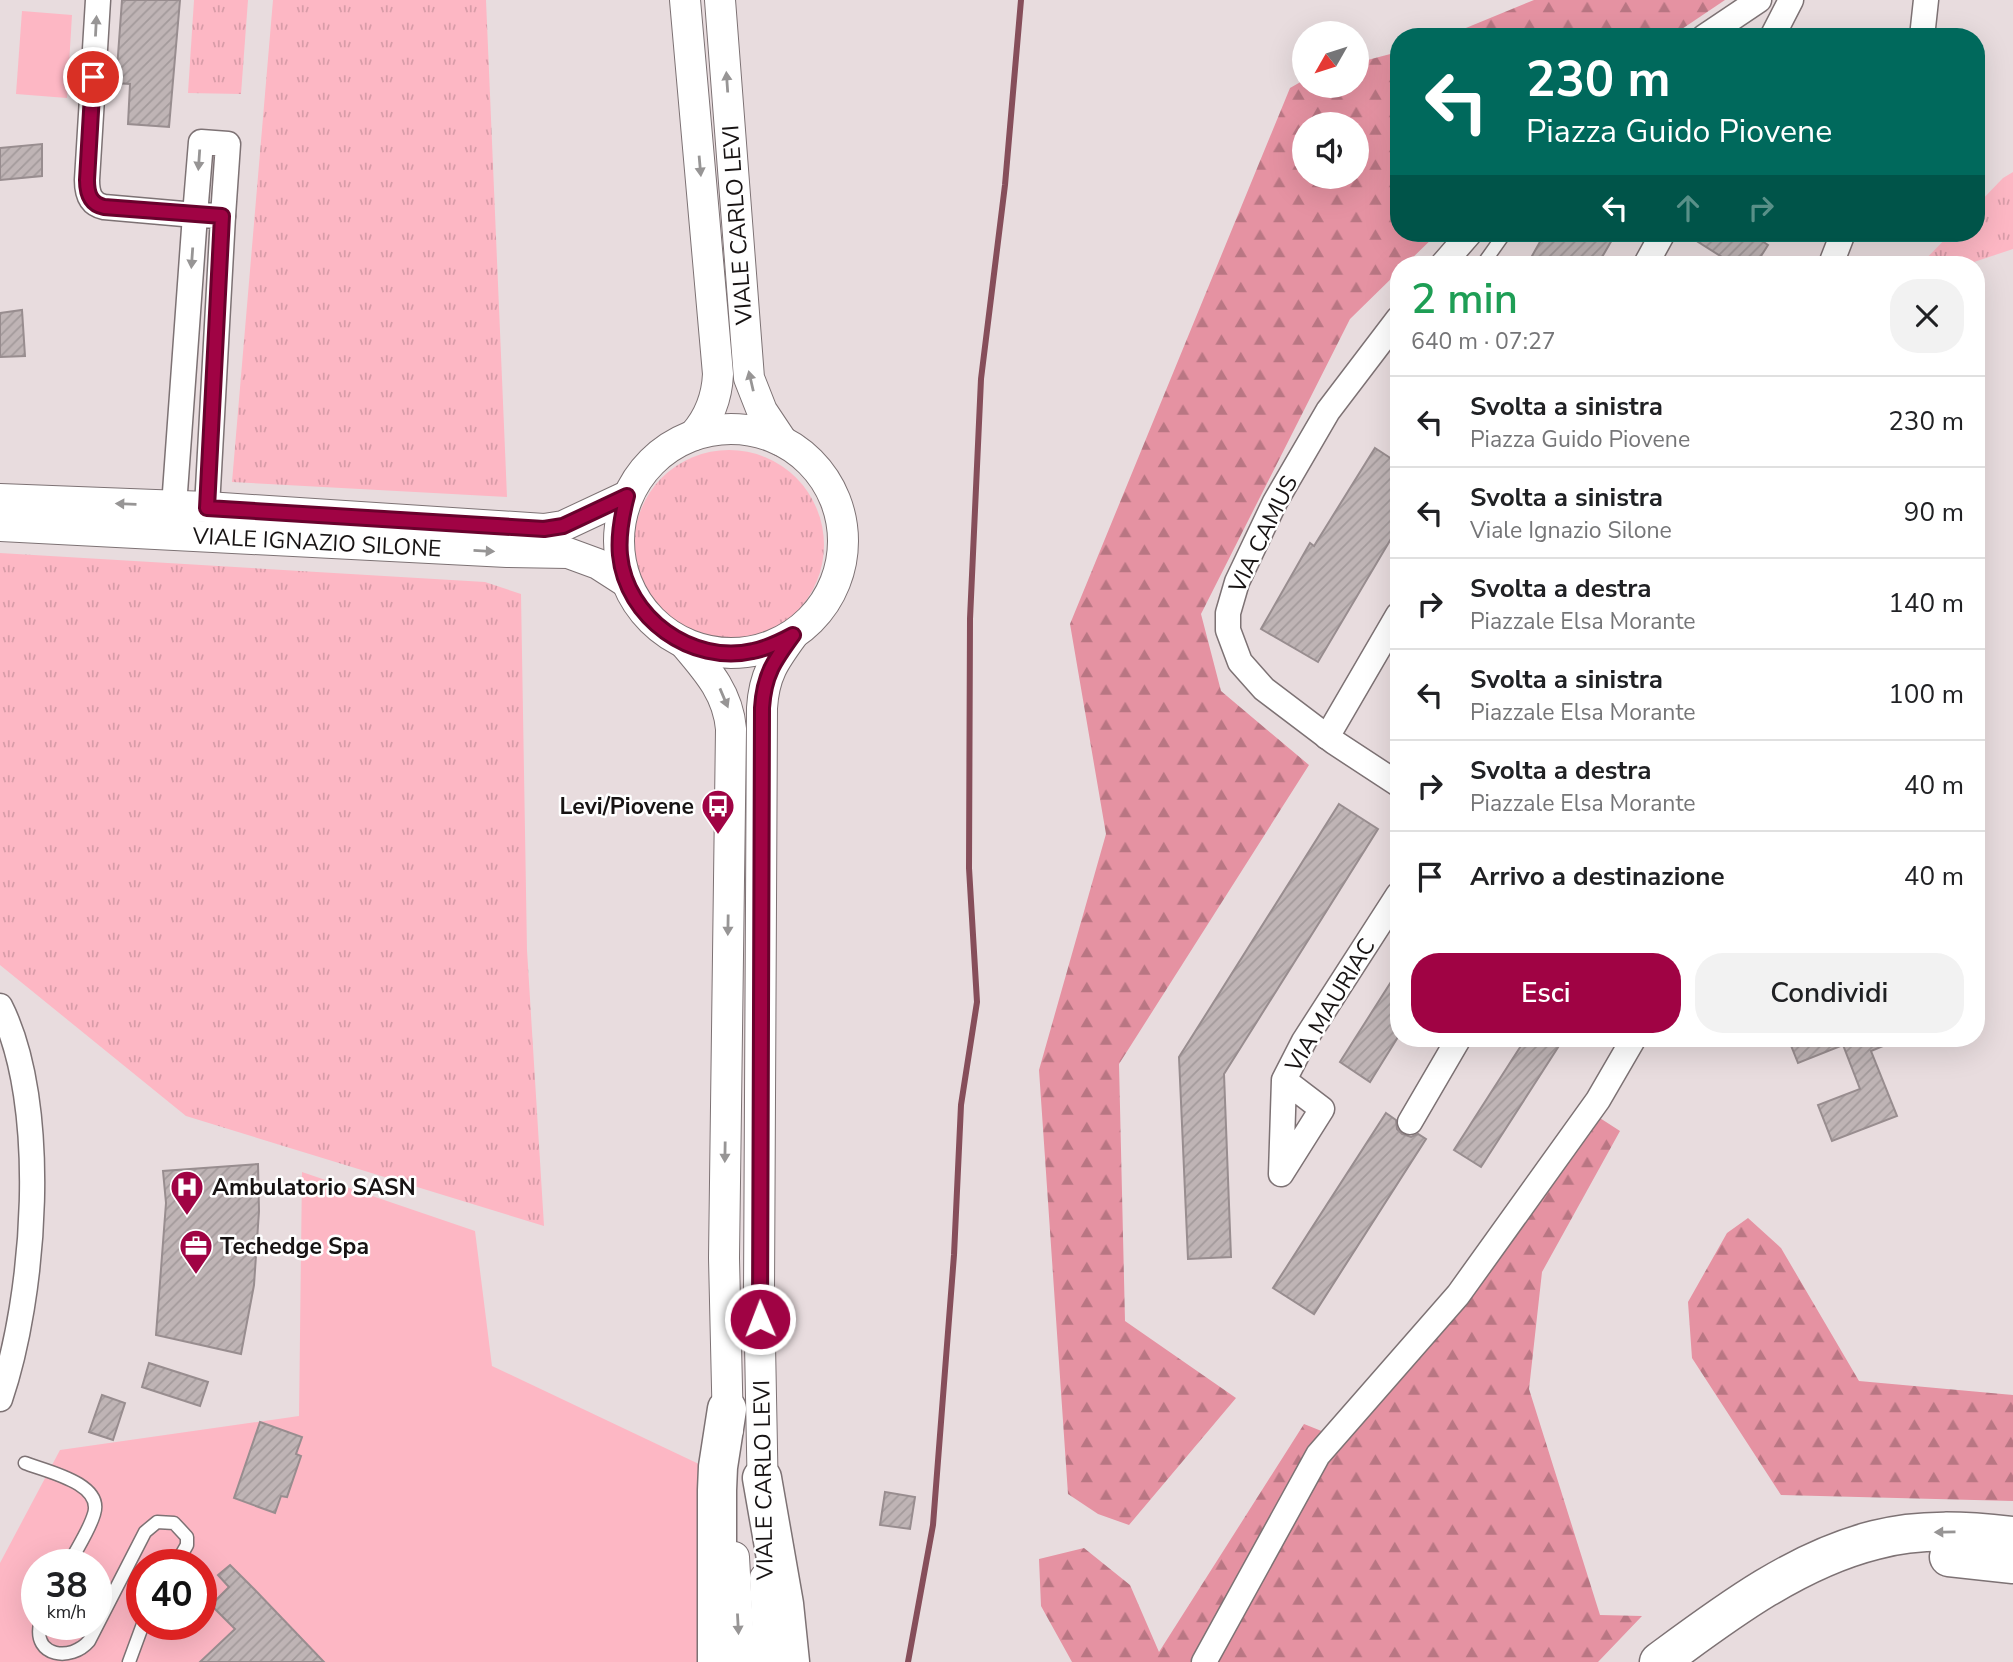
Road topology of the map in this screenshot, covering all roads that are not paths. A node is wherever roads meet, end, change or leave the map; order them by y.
1 (97, 0) edge
2 (685, 0) edge
3 (720, 0) edge
4 (1759, 0) edge
5 (1791, 0) edge
6 (1926, 0) edge
7 (1717, 28) edge
8 (1777, 28) edge
9 (1923, 28) edge
10 (195, 215) junction
11 (222, 216) junction
12 (1462, 242) edge
13 (1450, 256) edge
14 (1390, 330) edge
15 (694, 435) junction
16 (782, 442) junction
17 (627, 496) junction
18 (0, 499) edge
19 (174, 506) junction
20 (207, 508) junction
21 (0, 526) edge
22 (626, 582) junction
23 (1390, 629) edge
24 (793, 635) junction
25 (684, 643) junction
26 (1327, 737) junction
27 (1390, 779) edge
28 (1390, 907) edge
29 (0, 1006) edge
30 (1454, 1047) edge
31 (1629, 1047) edge
32 (1284, 1080) dead end
33 (1410, 1122) dead end
34 (0, 1399) edge
35 (727, 1409) junction
36 (25, 1463) dead end
37 (762, 1478) junction
38 (2013, 1536) edge
39 (76, 1549) edge
40 (136, 1549) edge
41 (185, 1549) edge
42 (2013, 1564) edge
43 (126, 1569) edge
44 (112, 1596) edge
45 (40, 1640) edge
46 (90, 1640) edge
47 (138, 1640) edge
48 (130, 1662) edge
49 (717, 1662) edge
50 (740, 1662) edge
51 (768, 1662) edge
52 (790, 1662) edge
53 (1204, 1662) edge
54 (1659, 1662) edge
55 (1691, 1662) edge

10 -> 1 street
2 -> 15 street, VIALE CARLO LEVI
16 -> 3 street, VIALE CARLO LEVI
4 - 7 street
5 - 8 street
6 - 9 street
10 - 11 street
11 -> 10 street
10 -> 19 street
11 - 20 street
12 - 13 street
14 - 26 street, VIA CAMUS
15 - 16 street
15 - 17 street
16 - 24 street
17 - 20 street, VIALE IGNAZIO SILONE
17 - 22 street
19 -> 18 street, VIALE IGNAZIO SILONE
19 - 20 street, VIALE IGNAZIO SILONE
21 -> 22 street, VIALE IGNAZIO SILONE
22 - 25 street
23 - 26 street
24 - 25 street
24 - 37 street, VIALE CARLO LEVI
25 -> 35 street, VIALE CARLO LEVI
26 - 27 street, VIA CAMUS
28 - 32 street, VIA MAURIAC
29 - 34 street
30 - 33 street
31 - 53 street
35 - 49 highway
35 -> 50 street, VIALE CARLO LEVI
36 - 39 lane
37 - 51 street, VIALE CARLO LEVI
37 - 52 highway
38 -> 54 highway
40 - 41 lane
42 - 55 highway
43 - 44 lane
45 - 46 lane
47 - 48 lane

